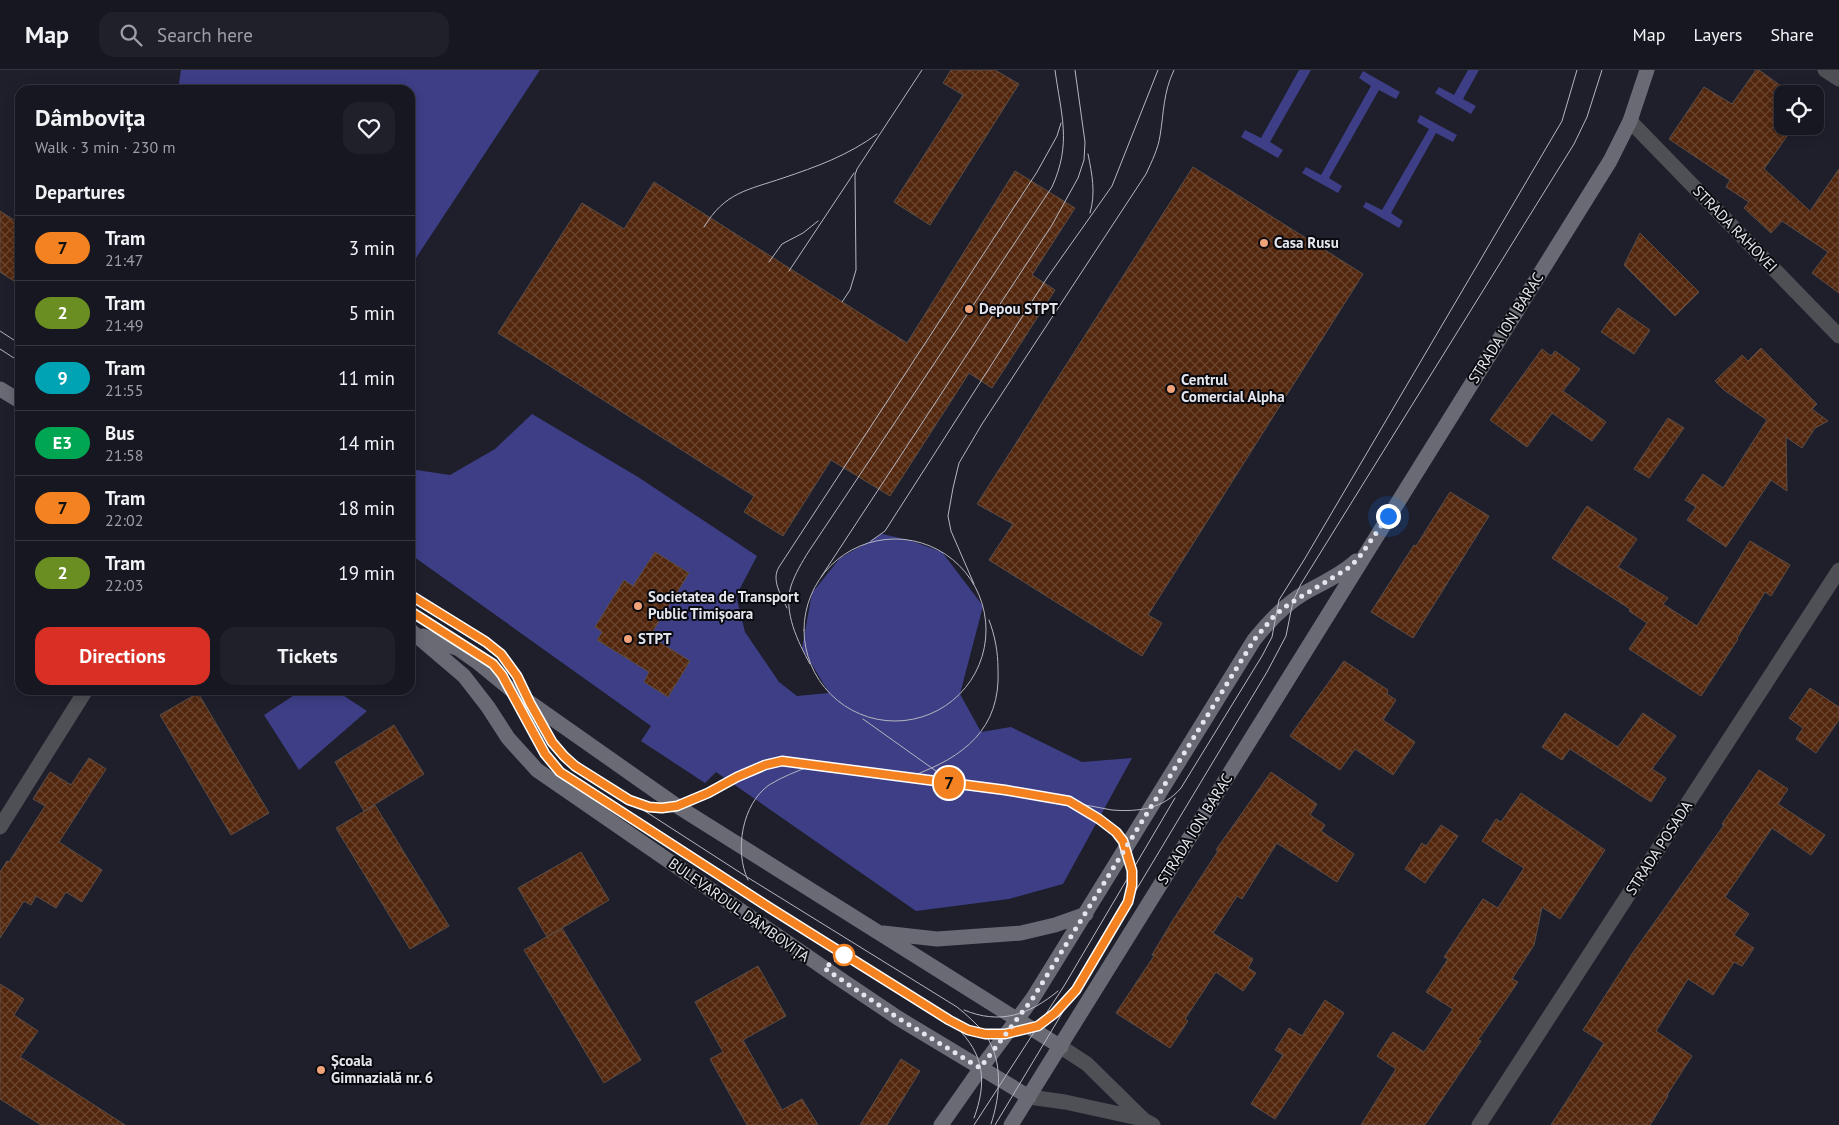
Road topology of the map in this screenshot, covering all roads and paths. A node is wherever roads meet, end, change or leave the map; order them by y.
1 (1647, 70) edge
2 (1825, 70) edge
3 (1839, 79) edge
4 (1630, 121) junction
5 (1839, 336) edge
6 (0, 390) edge
7 (15, 398) edge
8 (1379, 532) junction
9 (1839, 570) edge
10 (415, 632) edge
11 (415, 634) edge
12 (83, 695) edge
13 (0, 827) edge
14 (1086, 914) junction
15 (880, 933) junction
16 (1016, 1019) junction
17 (1061, 1047) junction
18 (980, 1068) junction
19 (1029, 1097) junction
20 (1148, 1122) edge
21 (941, 1125) edge
22 (1011, 1125) edge
23 (1479, 1125) edge

1 - 4 street, STRADA ION BARAC
2 - 3 street
4 - 5 street, STRADA RAHOVEI
4 - 8 street, STRADA ION BARAC
6 - 7 street
8 - 14 street, STRADA ION BARAC
8 - 17 street, STRADA ION BARAC
9 - 23 street, STRADA POSADA
10 - 15 street, BULEVARDUL DÂMBOVIȚA
11 - 18 street, BULEVARDUL DÂMBOVIȚA
12 - 13 street
14 - 15 street
14 - 16 street, STRADA ION BARAC
15 - 16 street, BULEVARDUL DÂMBOVIȚA
16 - 17 street, BULEVARDUL DÂMBOVIȚA
16 - 18 street, STRADA ION BARAC
17 - 19 street, STRADA ION BARAC
17 - 20 street, BULEVARDUL DÂMBOVIȚA
18 - 19 street, BULEVARDUL DÂMBOVIȚA
18 - 21 street, STRADA ION BARAC
19 - 20 street, BULEVARDUL DÂMBOVIȚA
19 - 22 street, STRADA ION BARAC

